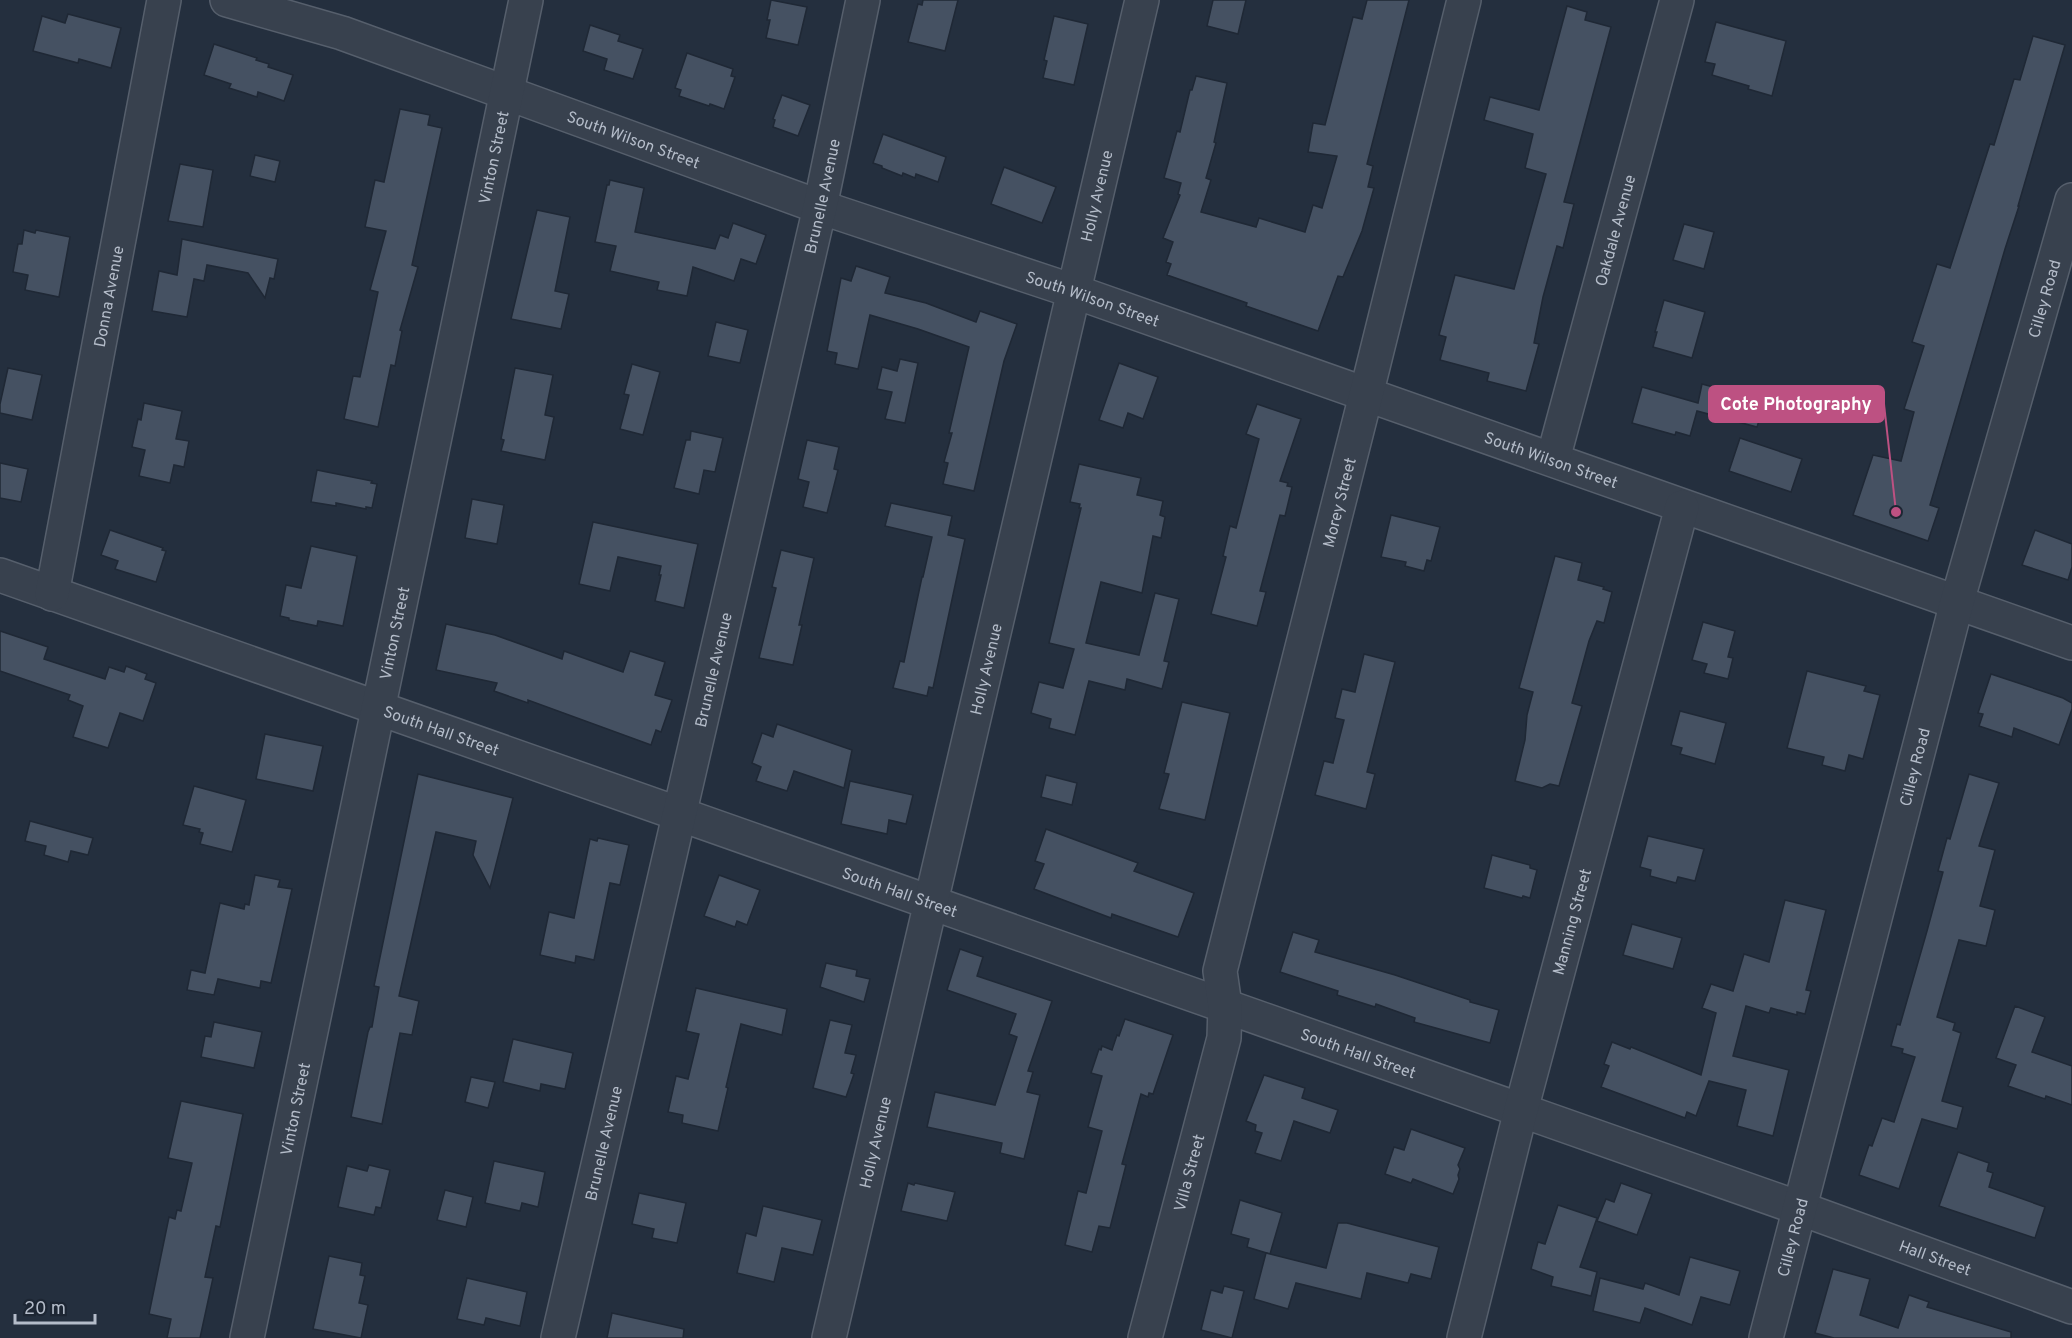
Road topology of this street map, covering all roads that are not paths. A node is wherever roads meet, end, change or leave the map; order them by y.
1 (164, 0) edge
2 (230, 0) edge
3 (526, 0) edge
4 (862, 0) edge
5 (1142, 0) edge
6 (1464, 0) edge
7 (1677, 0) edge
8 (507, 92) junction
9 (2072, 200) edge
10 (820, 207) junction
11 (1072, 291) junction
12 (1366, 395) junction
13 (1553, 459) junction
14 (1682, 507) junction
15 (0, 575) edge
16 (52, 594) junction
17 (1957, 602) junction
18 (2072, 643) edge
19 (379, 709) junction
20 (678, 814) junction
21 (932, 903) junction
22 (1225, 1006) junction
23 (1521, 1110) junction
24 (1799, 1208) junction
25 (2069, 1295) edge
26 (247, 1338) edge
27 (558, 1338) edge
28 (829, 1338) edge
29 (1145, 1338) edge
30 (1464, 1338) edge
31 (1767, 1338) edge

1 - 16 street, Donna Avenue
2 - 8 street, South Wilson Street
3 - 8 street, Vinton Street
4 - 10 street, Brunelle Avenue
5 - 11 street, Holly Avenue
6 - 12 street, Morey Street
7 - 13 street, Oakdale Avenue
8 - 10 street, South Wilson Street
8 - 19 street, Vinton Street
9 - 17 street, Cilley Road
10 - 11 street, South Wilson Street
10 - 20 street, Brunelle Avenue
11 - 12 street, South Wilson Street
11 - 21 street, Holly Avenue
12 - 13 street, South Wilson Street
12 - 22 street, Morey Street
13 - 14 street, South Wilson Street
14 - 17 street, South Wilson Street
14 - 23 street, Manning Street
15 - 16 street, South Hall Street
16 - 19 street, South Hall Street
17 - 18 street, South Wilson Street
17 - 24 street, Cilley Road
19 - 20 street, South Hall Street
19 - 26 street, Vinton Street
20 - 21 street, South Hall Street
20 - 27 street, Brunelle Avenue
21 - 22 street, South Hall Street
21 - 28 street, Holly Avenue
22 - 23 street, South Hall Street
22 - 29 street, Villa Street
23 - 24 street, South Hall Street
23 - 30 street, Manning Street
24 - 25 street, Hall Street
24 - 31 street, Cilley Road

